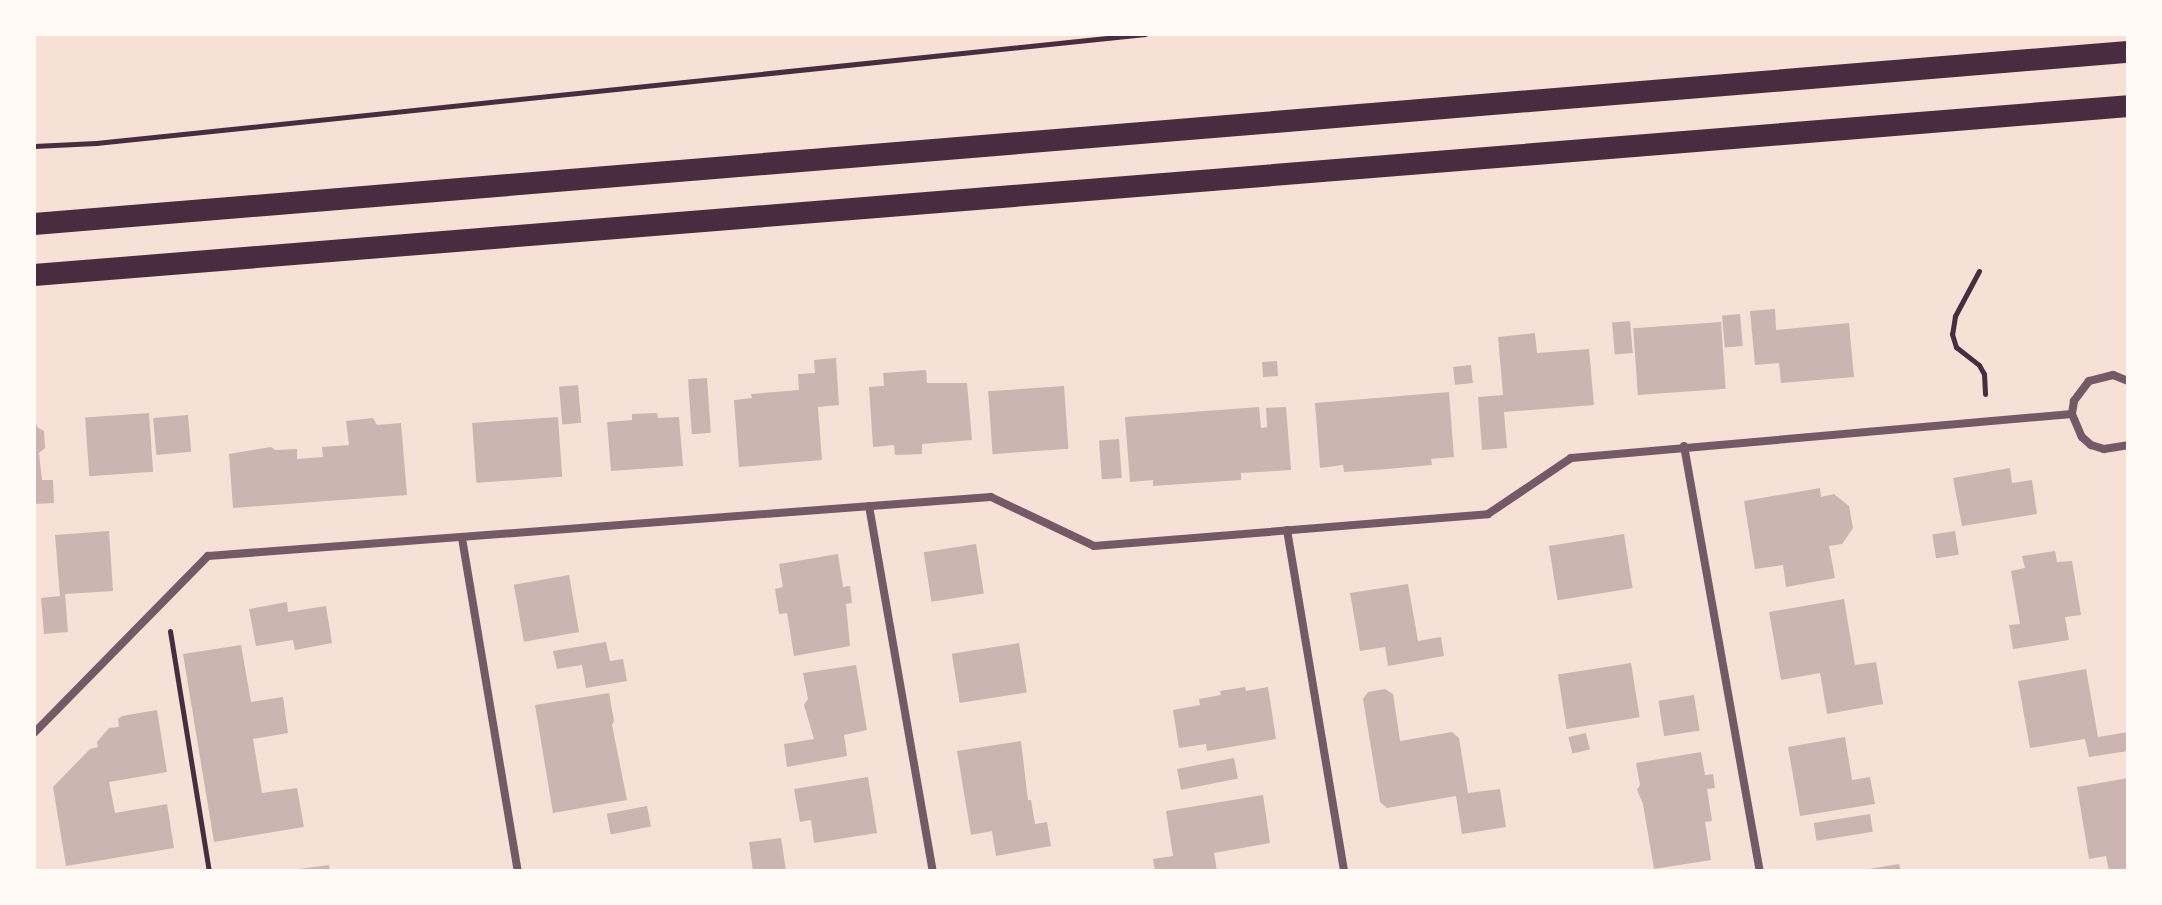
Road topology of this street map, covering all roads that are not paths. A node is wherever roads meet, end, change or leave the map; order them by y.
1 (2128, 52) edge
2 (2128, 106) edge
3 (34, 224) edge
4 (34, 275) edge
5 (2128, 381) edge
6 (2072, 414) junction
7 (2128, 445) edge
8 (1684, 446) junction
9 (869, 506) junction
10 (1287, 530) junction
11 (462, 538) junction
12 (34, 733) edge
13 (518, 871) edge
14 (933, 871) edge
15 (1344, 871) edge
16 (1760, 871) edge

1 - 3 highway
2 - 4 highway
5 - 6 street
6 - 7 street
6 - 8 street
8 - 10 street
8 - 16 street
9 - 10 street
9 - 11 street
9 - 14 street
10 - 15 street
11 - 12 street
11 - 13 street

